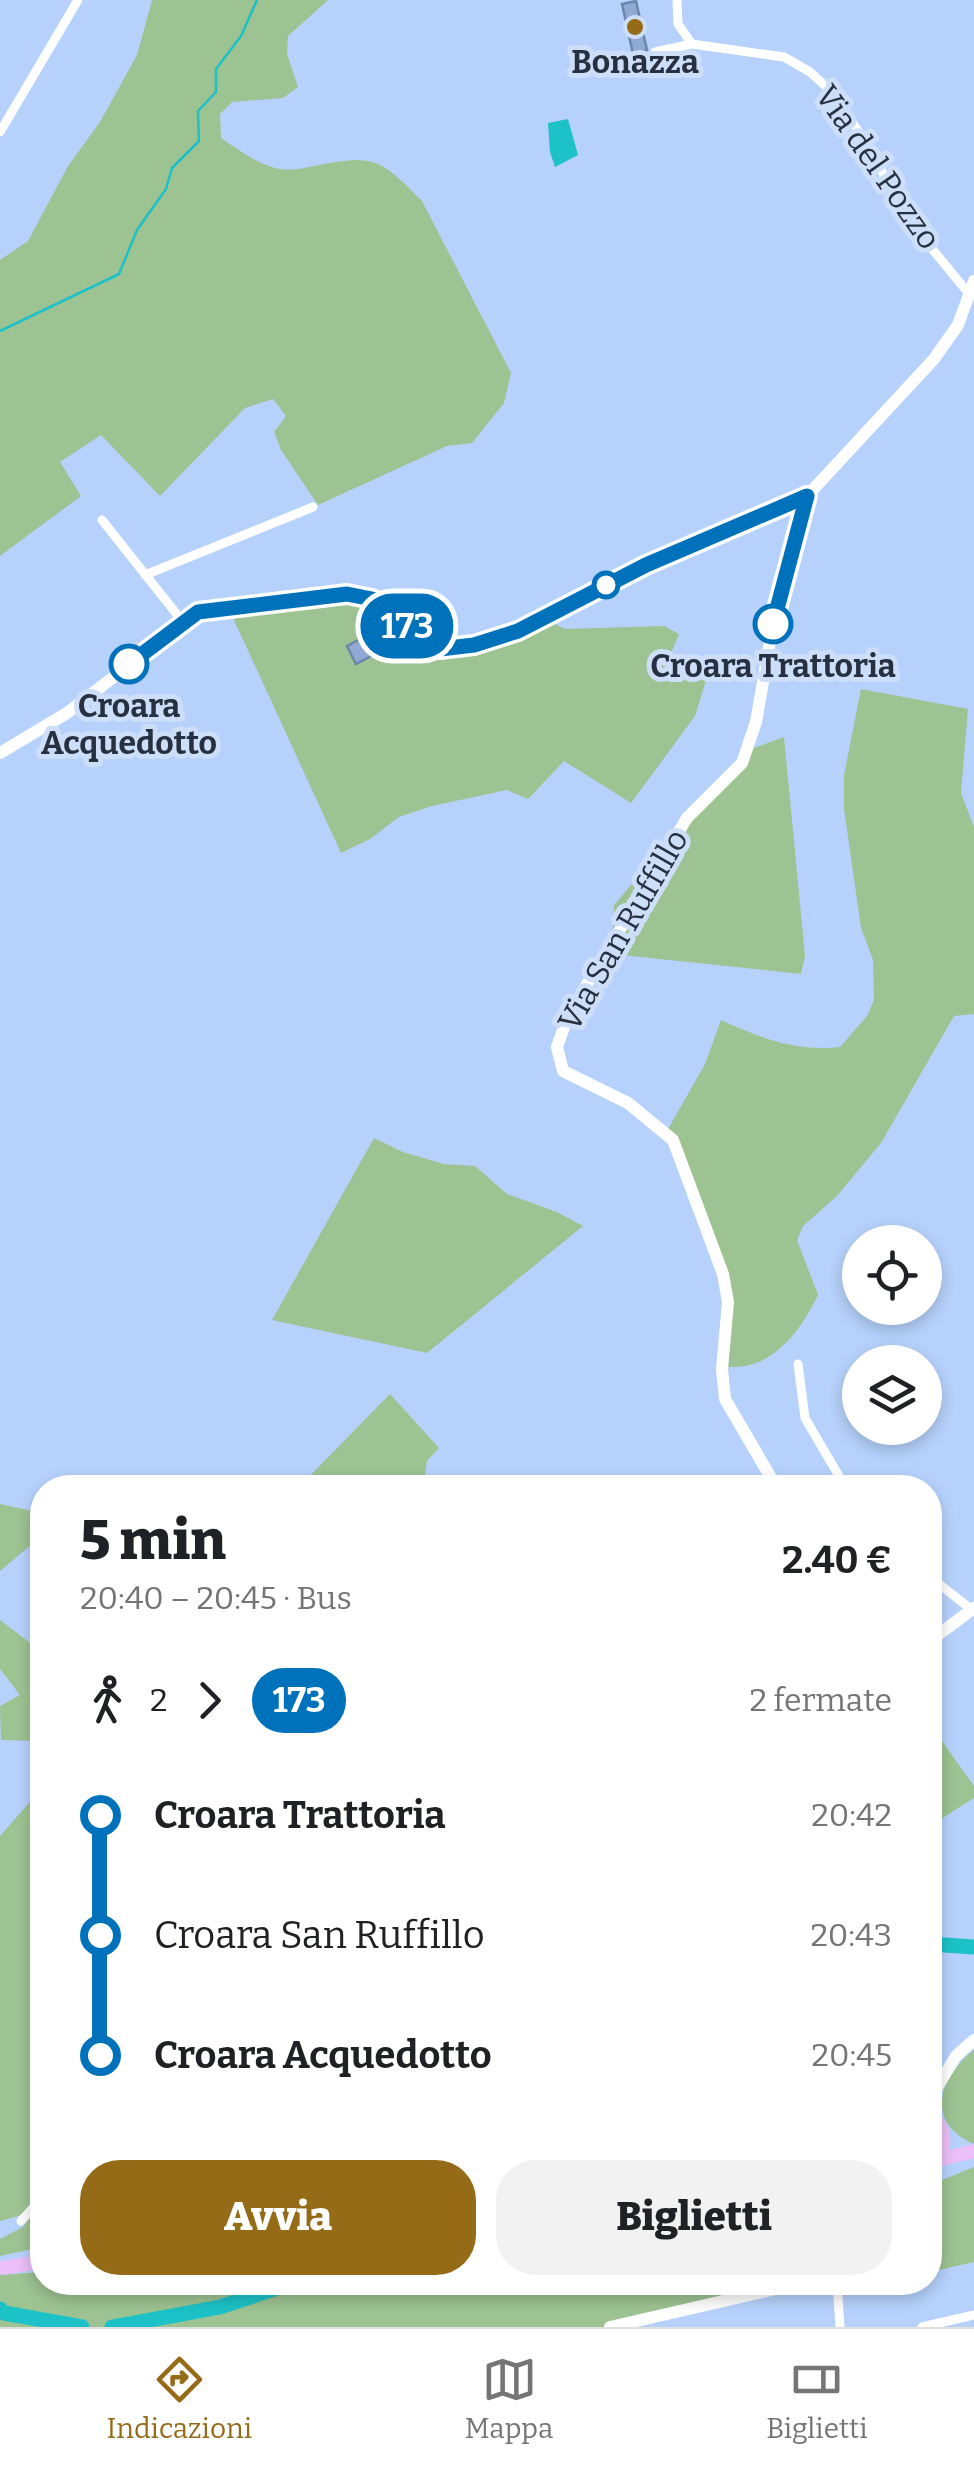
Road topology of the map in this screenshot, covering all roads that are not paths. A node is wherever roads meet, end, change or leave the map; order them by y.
1 (78, 0) edge
2 (677, 0) edge
3 (692, 44) junction
4 (656, 52) dead end
5 (0, 132) edge
6 (972, 288) edge
7 (807, 496) junction
8 (313, 507) dead end
9 (102, 520) dead end
10 (144, 575) junction
11 (183, 622) junction
12 (0, 753) edge
13 (798, 1364) dead end
14 (769, 1475) edge
15 (838, 1475) edge
16 (942, 1587) edge
17 (973, 1609) edge
18 (942, 1632) edge
19 (974, 2040) edge
20 (942, 2080) edge
21 (942, 2133) edge
22 (944, 2136) junction
23 (942, 2142) edge
24 (974, 2151) edge
25 (942, 2161) edge
26 (30, 2212) edge
27 (21, 2222) dead end
28 (30, 2264) edge
29 (0, 2268) edge
30 (749, 2295) edge
31 (839, 2295) edge
32 (974, 2315) edge
33 (610, 2327) edge
34 (840, 2327) edge
35 (922, 2327) edge

1 - 5 street
2 - 3 street
3 - 4 street, Via del Pozzo
3 - 6 street, Via del Pozzo
6 - 7 street
7 - 11 street
7 - 14 street, Via San Ruffillo
8 - 10 street
9 - 10 street
10 - 11 street
11 - 12 street
13 - 15 street
16 - 17 street
17 - 18 street
19 - 20 street
21 - 22 main road
22 - 23 main road
22 - 24 main road
24 - 25 main road
26 - 27 street
28 - 29 main road
30 - 33 street
31 - 34 street
32 - 35 street

